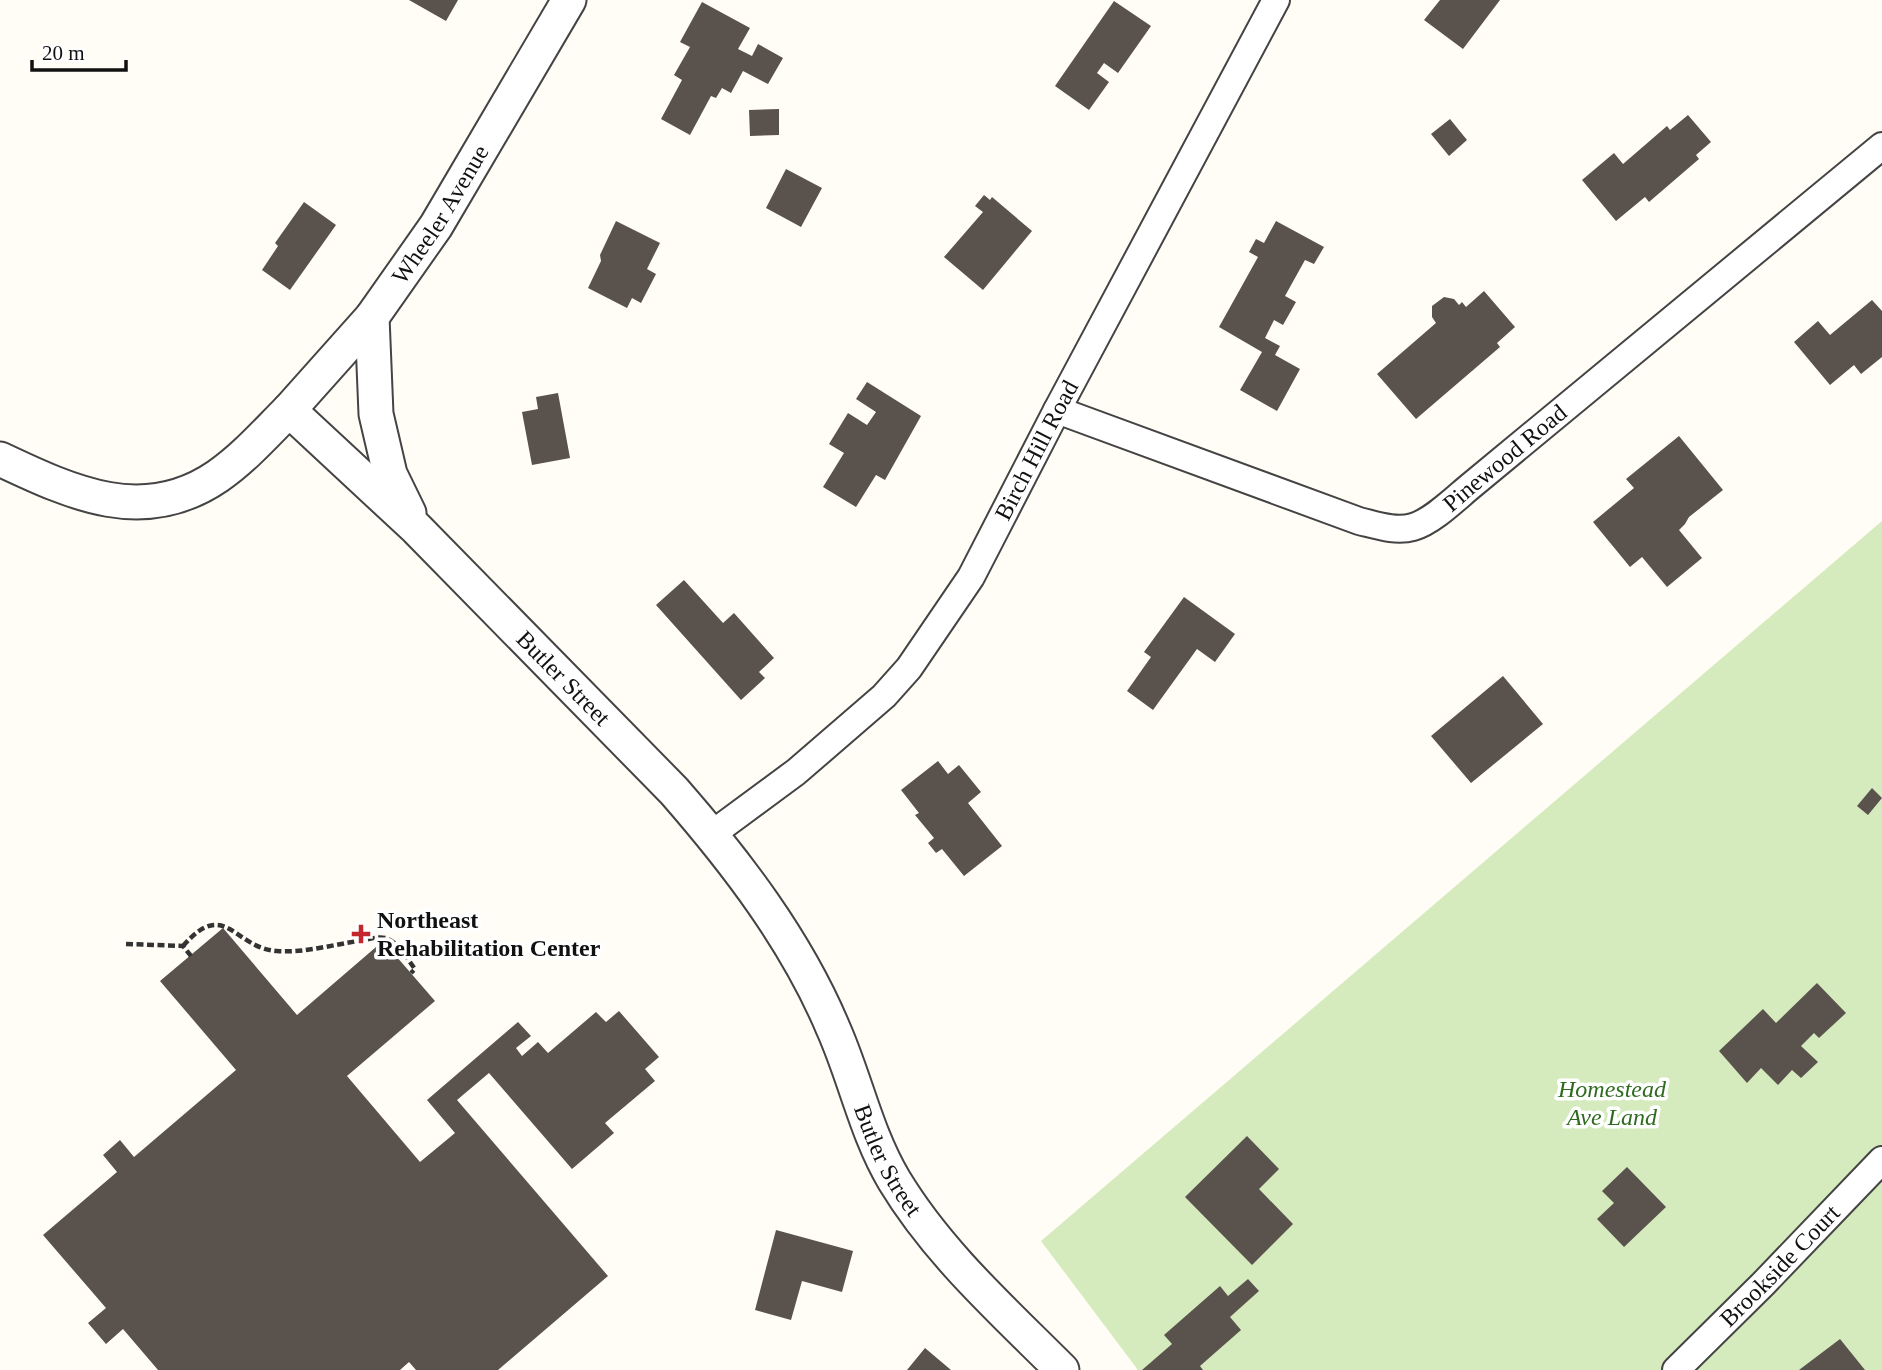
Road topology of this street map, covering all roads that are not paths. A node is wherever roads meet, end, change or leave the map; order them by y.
1 (569, 0) edge
2 (1276, 0) edge
3 (1882, 146) edge
4 (372, 317) junction
5 (289, 410) junction
6 (1057, 410) junction
7 (0, 459) edge
8 (416, 528) junction
9 (712, 834) junction
10 (1882, 1160) edge
11 (1062, 1370) edge
12 (1676, 1370) edge

1 - 4 street, Wheeler Avenue
2 - 6 street, Birch Hill Road
3 - 6 street, Pinewood Road
4 - 5 street, Wheeler Avenue
4 - 8 street
5 - 7 street
5 - 8 street, Butler Street
6 - 9 street, Birch Hill Road
8 - 9 street, Butler Street
9 - 11 street, Butler Street
10 - 12 street, Brookside Court

